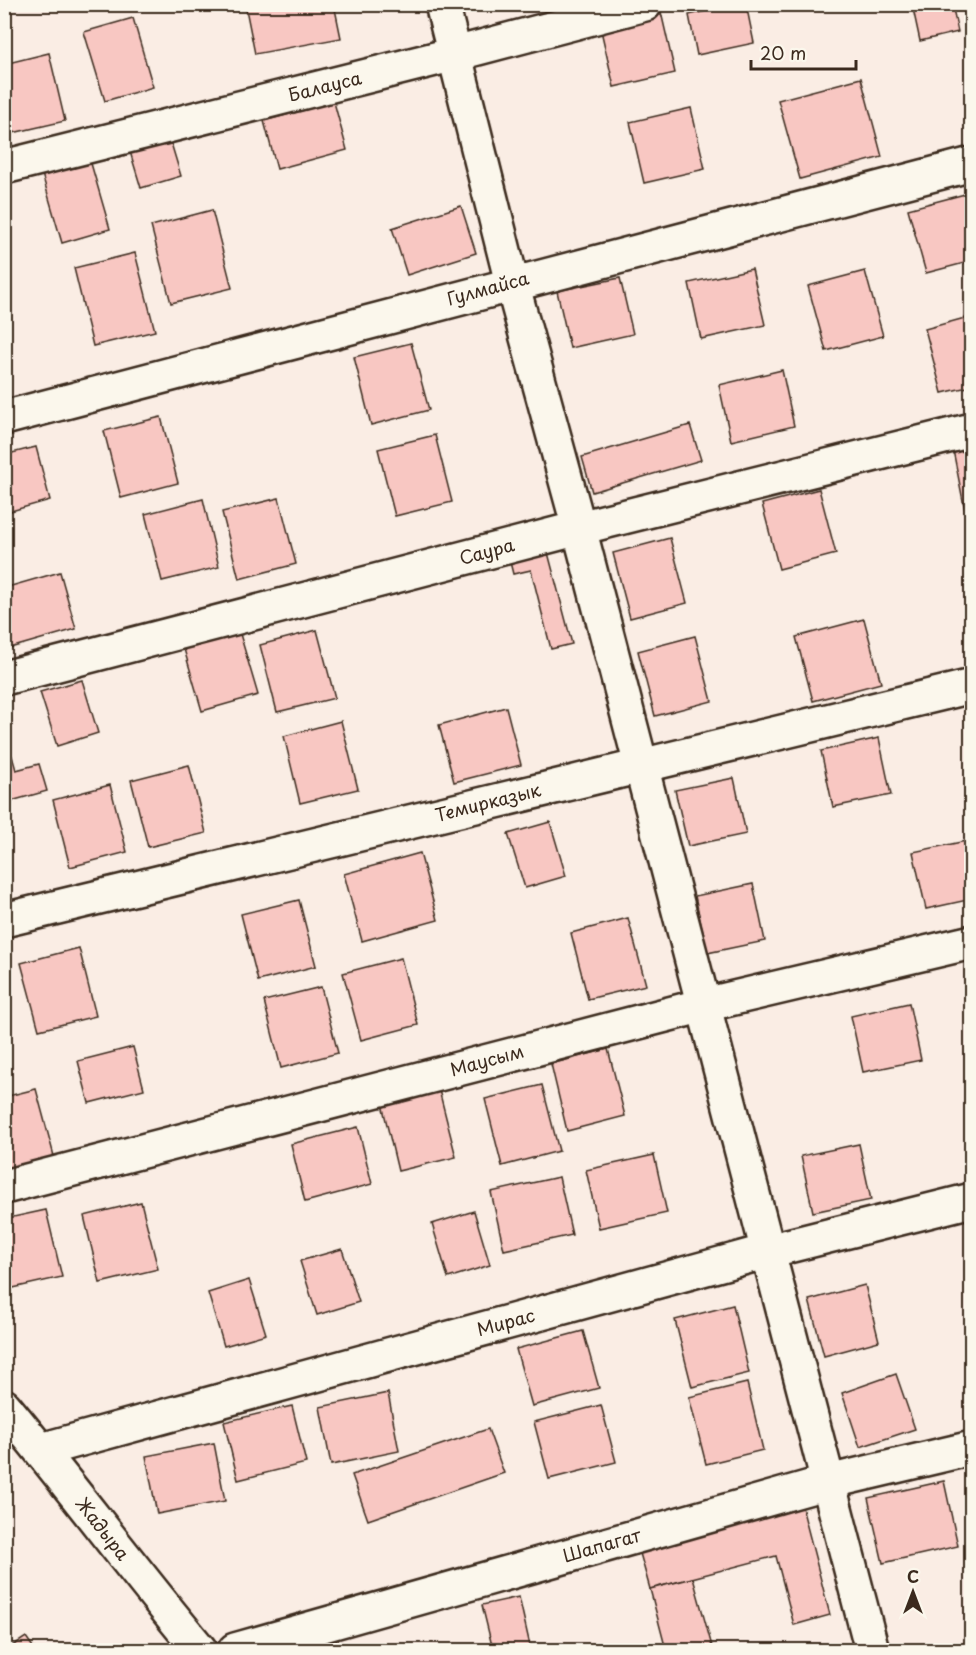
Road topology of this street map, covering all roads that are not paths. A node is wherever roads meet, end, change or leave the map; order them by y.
1 (442, 4) edge
2 (645, 4) edge
3 (455, 54) junction
4 (972, 164) edge
5 (4, 166) edge
6 (512, 283) junction
7 (4, 418) edge
8 (972, 430) edge
9 (579, 528) junction
10 (4, 678) edge
11 (972, 686) edge
12 (641, 766) junction
13 (4, 920) edge
14 (972, 942) edge
15 (705, 1005) junction
16 (4, 1187) edge
17 (972, 1200) edge
18 (768, 1251) junction
19 (4, 1407) edge
20 (972, 1448) edge
21 (41, 1450) junction
22 (828, 1482) junction
23 (245, 1649) edge
24 (200, 1650) edge
25 (872, 1650) edge

1 - 3 street
2 - 3 street, Балауса
3 - 5 street, Балауса
3 - 6 street
4 - 6 street, Гулмайса
6 - 7 street, Гулмайса
6 - 9 street
8 - 9 street, Саура
9 - 10 street, Саура
9 - 12 street
11 - 12 street, Темирказык
12 - 13 street, Темирказык
12 - 15 street
14 - 15 street, Маусым
15 - 16 street, Маусым
15 - 18 street
17 - 18 street, Мирас
18 - 21 street, Мирас
18 - 22 street
19 - 21 street, Жадыра
20 - 22 street, Шапагат
21 - 24 street, Жадыра
22 - 23 street, Шапагат
22 - 25 street

